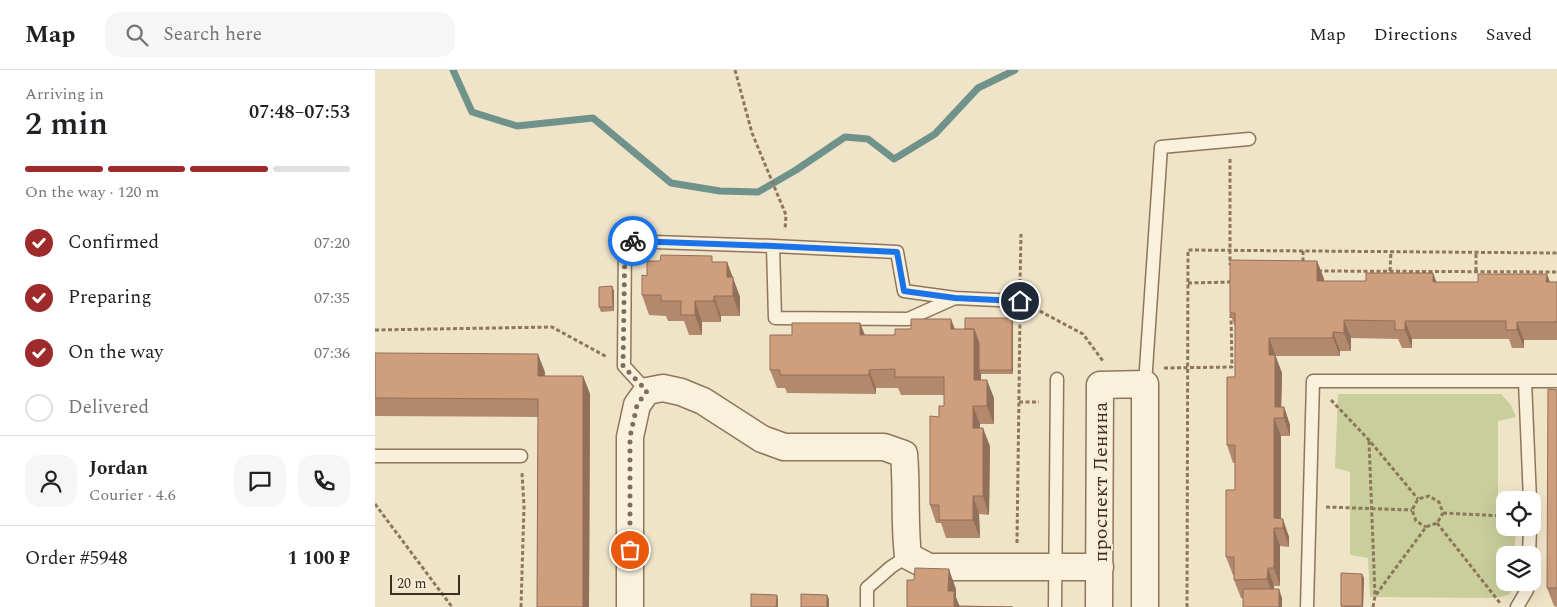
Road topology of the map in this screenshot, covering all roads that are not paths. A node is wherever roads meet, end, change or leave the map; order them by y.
1 (1249, 140) dead end
2 (773, 246) junction
3 (955, 298) junction
4 (1020, 301) road end
5 (1145, 376) junction
6 (1057, 379) dead end
7 (1525, 381) junction
8 (1557, 381) edge
9 (647, 391) junction
10 (375, 456) edge
11 (521, 456) road end
12 (1529, 491) edge
13 (908, 556) junction
14 (1056, 566) junction
15 (1099, 567) junction
16 (1526, 591) edge
17 (630, 607) edge
18 (867, 607) edge
19 (1055, 607) edge
20 (1099, 607) edge
21 (1145, 607) edge
22 (1307, 607) edge
23 (1517, 607) edge

1 - 5 lane
2 - 3 lane
2 - 3 lane
2 - 9 lane
3 - 4 lane
5 - 15 street, проспект Ленина
5 - 21 street
6 - 14 lane
7 - 8 lane
7 - 12 lane
7 - 22 lane
9 - 13 street
9 - 17 street
10 - 11 lane
13 - 14 street
13 - 18 lane
14 - 15 street
14 - 19 lane
15 - 20 street, проспект Ленина
16 - 23 lane

